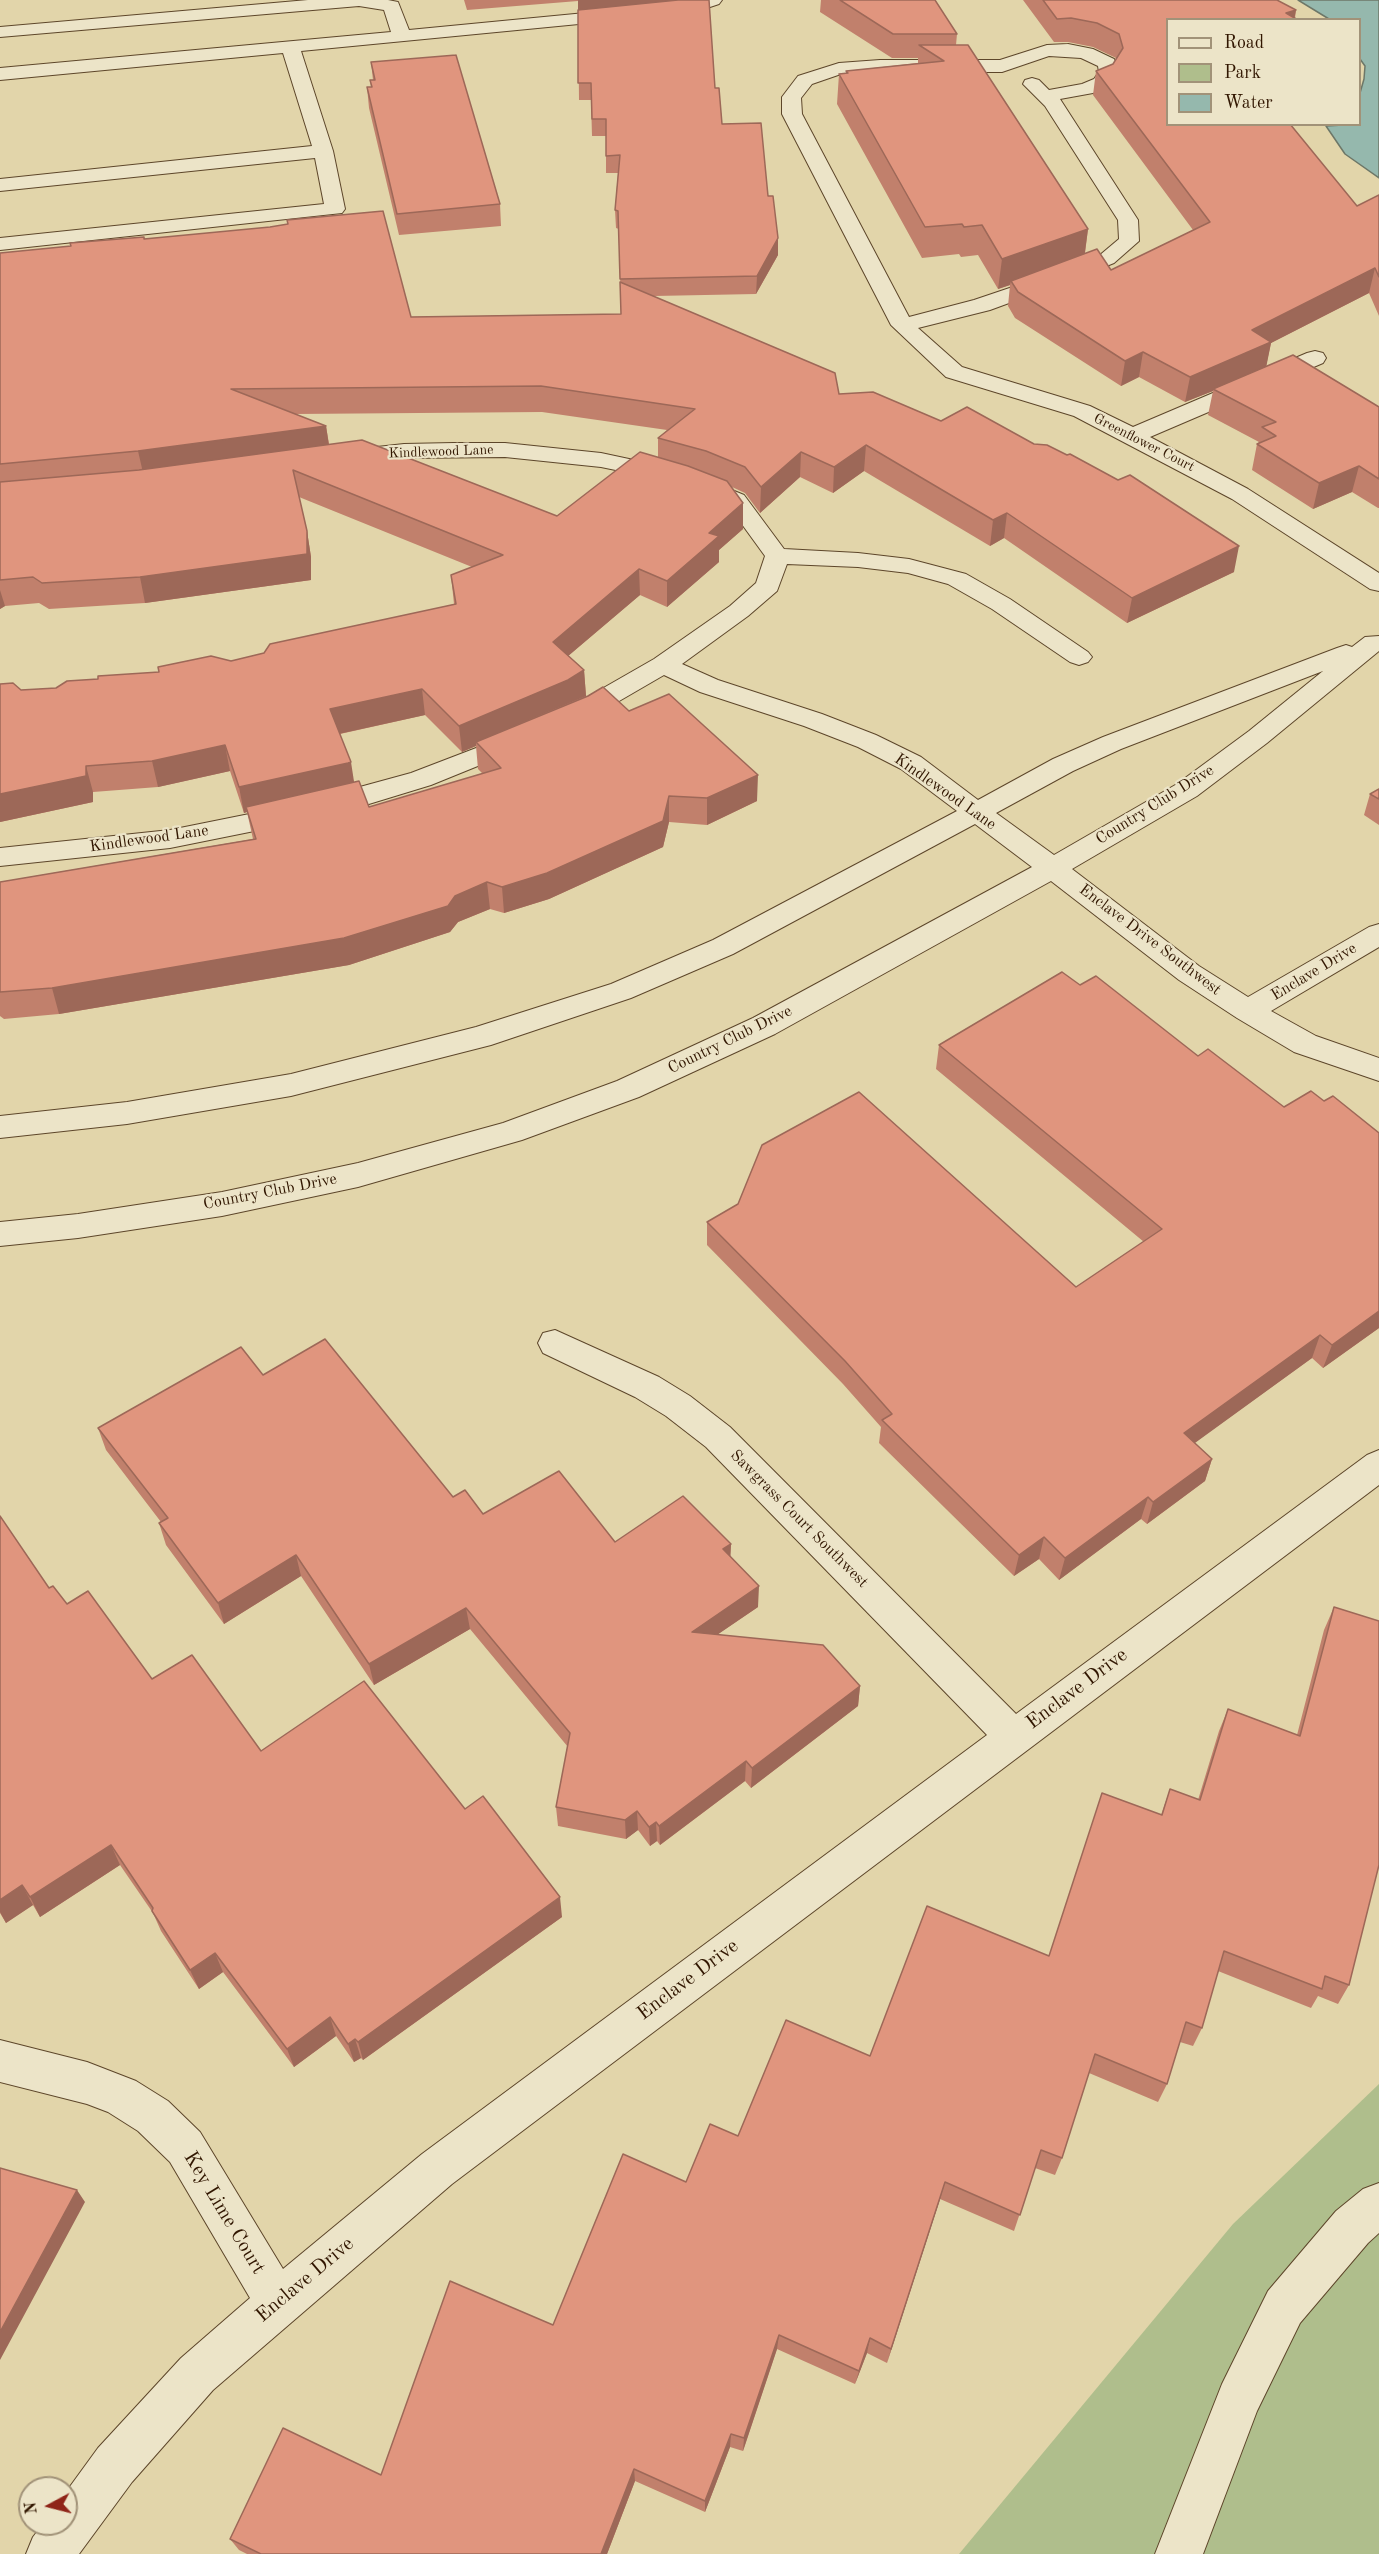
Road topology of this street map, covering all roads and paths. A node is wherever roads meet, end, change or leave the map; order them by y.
1 (713, 0) edge
2 (381, 2) edge
3 (292, 3) edge
4 (0, 32) edge
5 (402, 36) junction
6 (290, 47) junction
7 (1002, 66) junction
8 (0, 74) edge
9 (1046, 96) junction
10 (322, 151) junction
11 (0, 185) edge
12 (0, 244) edge
13 (902, 325) junction
14 (1316, 358) dead end
15 (1132, 436) junction
16 (328, 460) edge
17 (777, 556) junction
18 (1379, 584) edge
19 (1377, 641) edge
20 (1079, 657) dead end
21 (663, 665) junction
22 (975, 813) junction
23 (0, 857) edge
24 (1052, 868) junction
25 (1379, 934) edge
26 (1248, 1011) junction
27 (1379, 1070) edge
28 (0, 1127) edge
29 (0, 1234) edge
30 (555, 1343) dead end
31 (1379, 1465) edge
32 (1013, 1736) junction
33 (0, 2061) edge
34 (1379, 2205) edge
35 (278, 2303) junction
36 (50, 2554) edge
37 (1179, 2554) edge

1 - 5 street
2 - 3 street
2 - 5 street
3 - 4 street
5 - 6 street
6 - 8 street
6 - 10 street
7 - 9 street
7 - 9 street, Greenflower Court
7 - 13 street, Greenflower Court
9 - 13 street
10 - 11 street
10 - 12 street
13 - 15 street, Greenflower Court
14 - 15 street
15 - 18 street, Greenflower Court
16 - 17 street, Kindlewood Lane
17 - 20 street
17 - 21 street, Kindlewood Lane
19 - 22 street, Country Club Drive
19 - 24 street, Country Club Drive
21 - 22 street, Kindlewood Lane
21 - 23 street, Kindlewood Lane
22 - 24 street, Kindlewood Lane
22 - 28 street, Country Club Drive
24 - 26 street, Enclave Drive Southwest
24 - 29 street, Country Club Drive
25 - 26 street, Enclave Drive
26 - 27 street, Enclave Drive Southwest
30 - 32 street, Sawgrass Court Southwest
31 - 32 street, Enclave Drive
32 - 35 street, Enclave Drive
33 - 35 street, Key Lime Court
34 - 37 street
35 - 36 street, Enclave Drive

